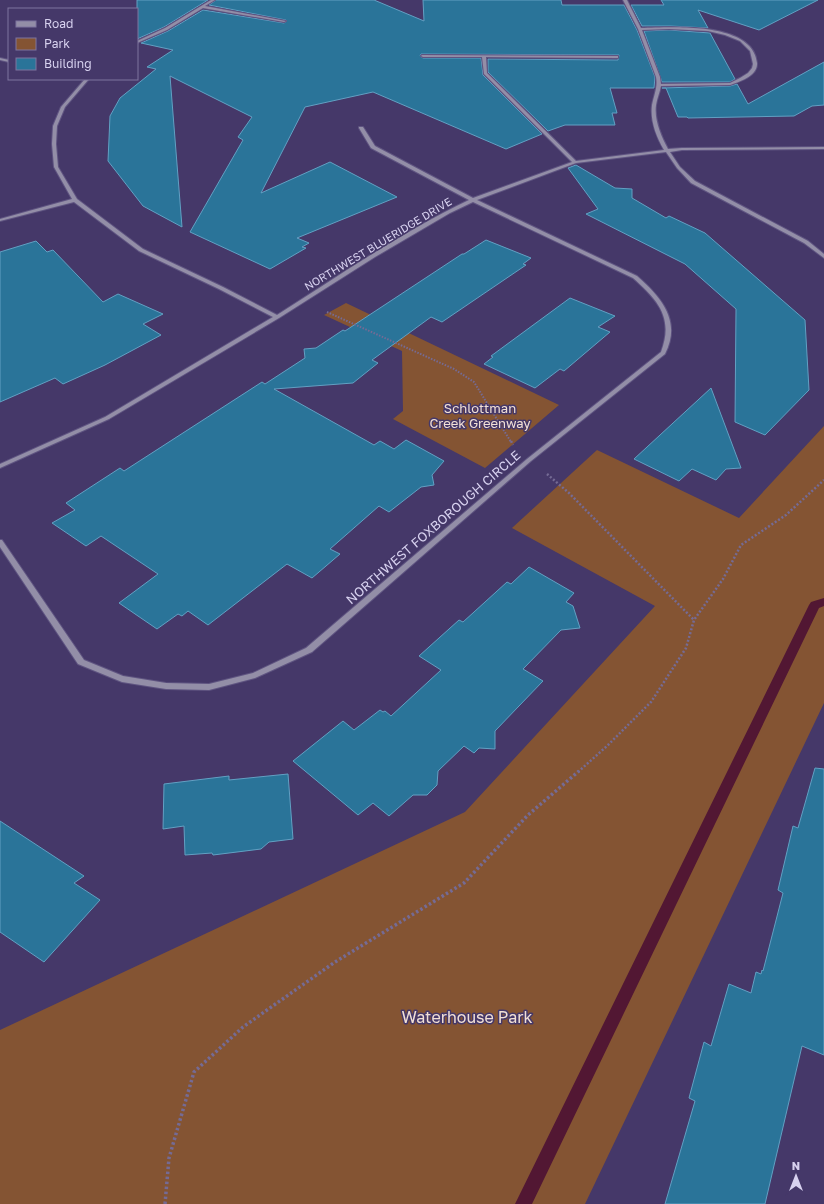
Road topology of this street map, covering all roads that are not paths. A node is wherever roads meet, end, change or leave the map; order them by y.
1 (213, 0) edge
2 (625, 0) edge
3 (204, 7) junction
4 (284, 21) dead end
5 (640, 29) junction
6 (138, 42) edge
7 (423, 56) dead end
8 (484, 56) junction
9 (617, 57) dead end
10 (86, 80) edge
11 (659, 85) junction
12 (361, 128) dead end
13 (824, 148) edge
14 (666, 150) junction
15 (575, 162) junction
16 (75, 200) junction
17 (473, 200) junction
18 (0, 220) edge
19 (824, 256) edge
20 (277, 317) junction
21 (0, 466) edge
22 (0, 542) edge

1 - 3 street
2 - 5 street
3 - 4 street
3 - 6 street
5 - 11 street
5 - 11 street
7 - 8 street
8 - 9 street
8 - 15 street
10 - 16 street
11 - 14 street
12 - 17 street, NORTHWEST FOXBOROUGH CIRCLE
13 - 14 street, NORTHWEST BLUERIDGE DRIVE
14 - 15 street, NORTHWEST BLUERIDGE DRIVE
14 - 19 street
15 - 17 street, NORTHWEST BLUERIDGE DRIVE
16 - 18 street
16 - 20 street
17 - 20 street, NORTHWEST BLUERIDGE DRIVE
17 - 22 street, NORTHWEST FOXBOROUGH CIRCLE
20 - 21 street, NORTHWEST BLUERIDGE DRIVE

